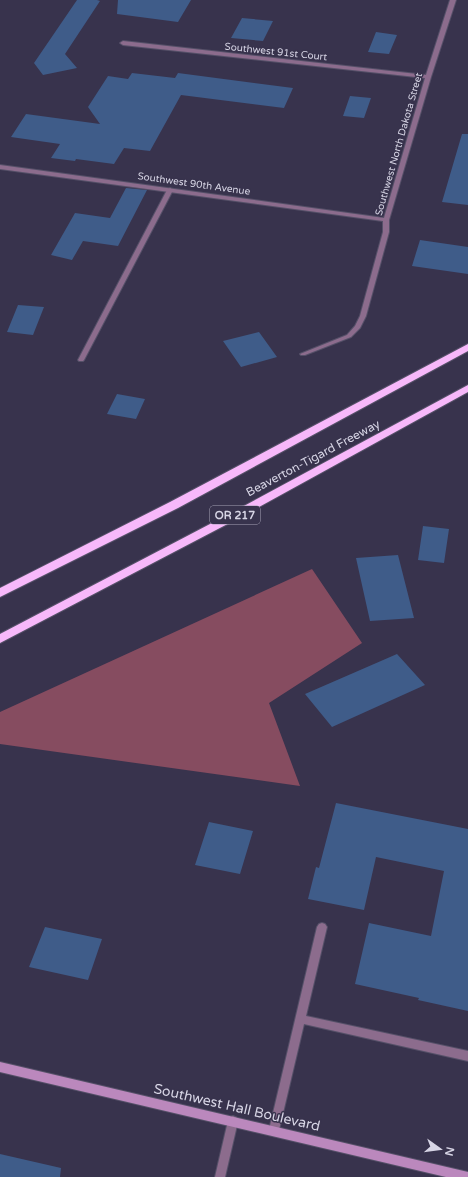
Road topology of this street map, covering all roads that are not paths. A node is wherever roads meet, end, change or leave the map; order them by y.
1 (452, 0) edge
2 (122, 43) dead end
3 (428, 77) junction
4 (0, 167) edge
5 (170, 190) junction
6 (386, 220) junction
7 (468, 348) edge
8 (303, 354) dead end
9 (81, 360) dead end
10 (468, 388) edge
11 (0, 593) edge
12 (0, 639) edge
13 (322, 927) dead end
14 (300, 1019) junction
15 (468, 1056) edge
16 (0, 1066) edge
17 (233, 1121) junction
18 (274, 1130) junction
19 (220, 1177) edge
20 (468, 1177) edge

1 - 3 street, Southwest North Dakota Street
2 - 3 street, Southwest 91st Court
3 - 6 street, Southwest North Dakota Street
4 - 5 street, Southwest 90th Avenue
5 - 6 street, Southwest 90th Avenue
5 - 9 street
6 - 8 street, Southwest North Dakota Street
7 - 11 highway, Beaverton-Tigard Freeway / OR 217
10 - 12 highway, Beaverton-Tigard Freeway / OR 217
13 - 14 street
14 - 15 street
14 - 18 street
16 - 17 main road, Southwest Hall Boulevard
17 - 18 main road, Southwest Hall Boulevard
17 - 19 street
18 - 20 main road, Southwest Hall Boulevard

